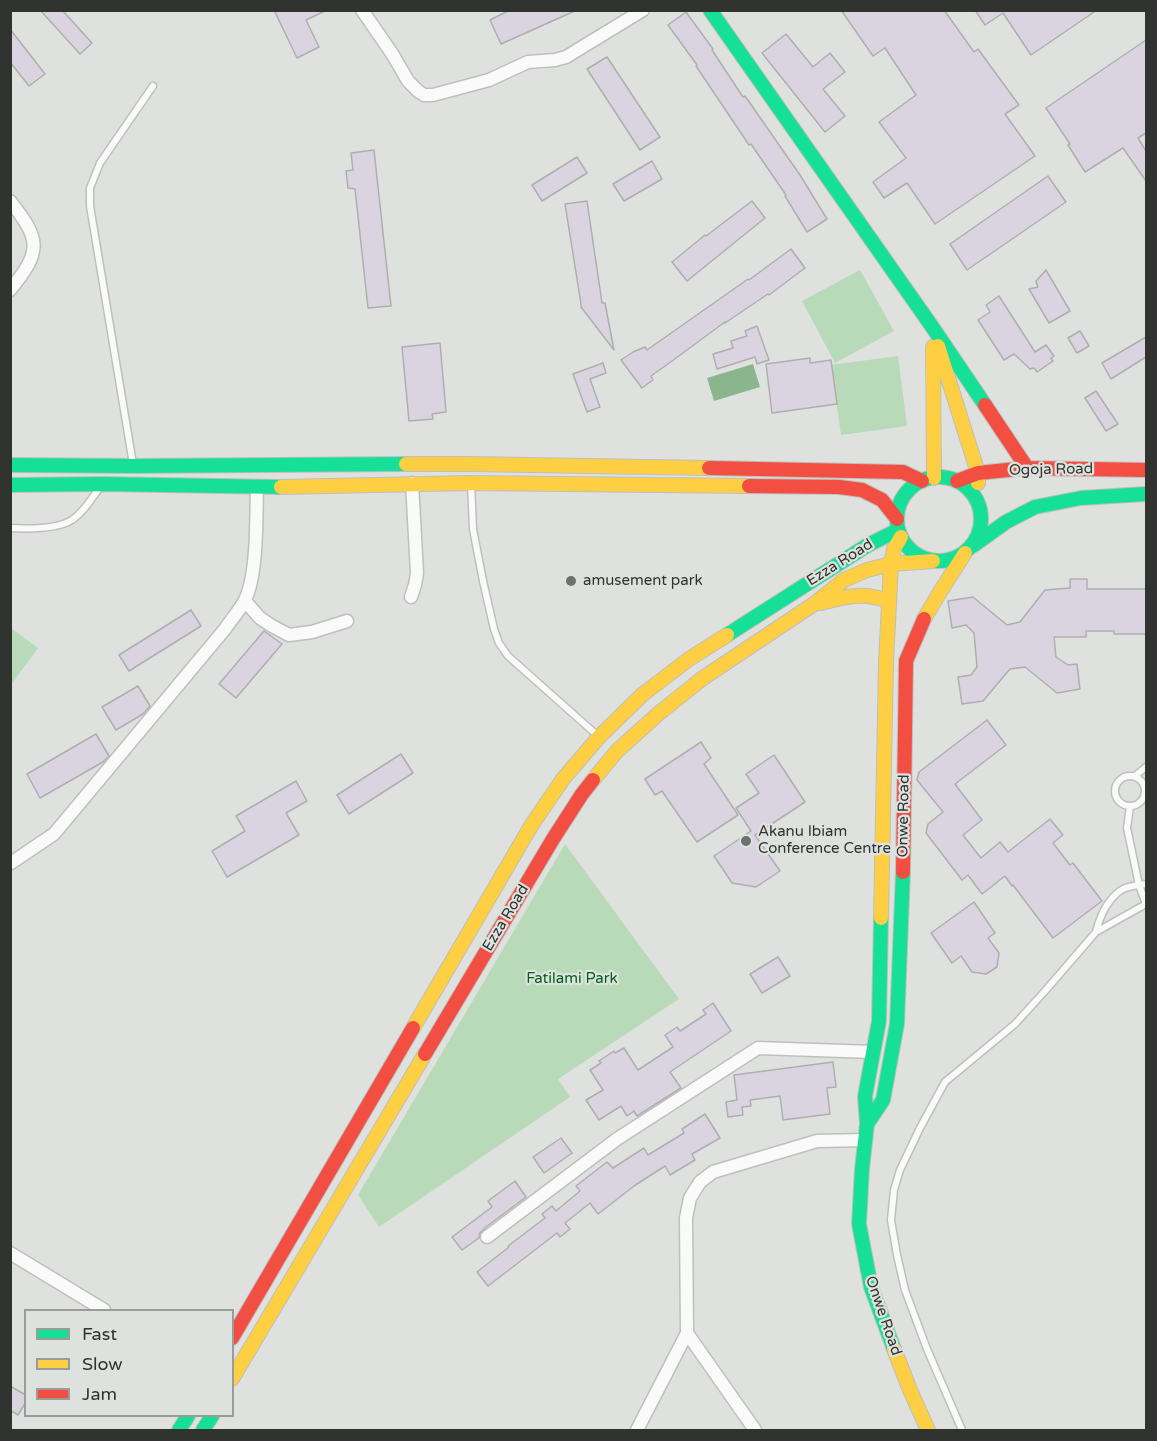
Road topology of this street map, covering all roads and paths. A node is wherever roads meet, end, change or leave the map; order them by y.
1 (362, 10) edge
2 (643, 10) edge
3 (710, 10) edge
4 (153, 86) dead end
5 (10, 201) edge
6 (10, 290) edge
7 (933, 328) junction
8 (10, 465) edge
9 (133, 466) junction
10 (1027, 468) junction
11 (1146, 470) edge
12 (978, 473) junction
13 (928, 480) junction
14 (957, 481) junction
15 (412, 483) junction
16 (471, 483) junction
17 (102, 484) junction
18 (10, 485) edge
19 (134, 486) junction
20 (257, 487) junction
21 (1146, 494) edge
22 (977, 500) junction
23 (10, 528) edge
24 (899, 529) junction
25 (968, 550) junction
26 (933, 561) junction
27 (891, 564) junction
28 (411, 597) dead end
29 (244, 601) junction
30 (889, 601) junction
31 (814, 604) junction
32 (347, 621) dead end
33 (599, 737) junction
34 (1146, 767) edge
35 (1135, 776) junction
36 (1146, 789) edge
37 (1130, 806) junction
38 (531, 826) junction
39 (553, 839) junction
40 (883, 842) junction
41 (904, 843) junction
42 (11, 863) edge
43 (1143, 884) edge
44 (1146, 904) edge
45 (1096, 932) junction
46 (873, 1052) junction
47 (867, 1124) junction
48 (865, 1140) junction
49 (488, 1237) dead end
50 (10, 1253) edge
51 (101, 1309) edge
52 (687, 1333) junction
53 (234, 1335) edge
54 (234, 1376) edge
55 (187, 1417) edge
56 (211, 1417) edge
57 (179, 1431) edge
58 (203, 1431) edge
59 (637, 1431) edge
60 (755, 1431) edge
61 (928, 1431) edge
62 (962, 1431) edge

1 - 2 street
3 - 7 main road
4 - 9 lane
5 - 6 street
7 - 10 main road
7 - 12 main road
7 - 13 main road
8 - 9 main road
9 - 13 main road
9 - 19 lane
10 - 11 main road, Ogoja Road
10 - 12 main road, Ogoja Road
12 - 14 main road, Ogoja Road
12 - 22 main road
13 - 14 main road
13 - 24 main road
14 - 22 main road
15 - 16 main road
15 - 20 main road
15 - 28 street
16 - 24 main road
16 - 33 lane
17 - 18 main road
17 - 19 main road
17 - 23 lane
19 - 20 main road
20 - 29 street
21 - 25 main road, Ogoja Road
22 - 25 main road
24 - 26 main road
24 - 27 main road, Onwe Road
24 - 33 main road, Ezza Road
25 - 26 main road
25 - 41 main road, Onwe Road
26 - 27 main road, Ezza Road
27 - 30 main road, Onwe Road
27 - 31 main road, Ezza Road
29 - 32 street
29 - 42 street
30 - 31 main road
30 - 40 main road, Onwe Road
31 - 39 main road, Ezza Road
33 - 38 main road, Ezza Road
34 - 35 lane
35 - 36 lane
35 - 37 lane
36 - 37 lane
37 - 43 lane
38 - 39 main road
38 - 53 main road, Ezza Road
39 - 54 main road, Ezza Road
40 - 41 main road
40 - 46 main road, Onwe Road
41 - 47 main road, Onwe Road
43 - 44 lane
43 - 45 lane
44 - 45 lane
45 - 62 lane
46 - 47 main road, Onwe Road
46 - 49 street
47 - 48 main road, Onwe Road
48 - 52 street
48 - 61 main road, Onwe Road
50 - 51 street
52 - 59 street
52 - 60 street
55 - 57 main road
56 - 58 main road

